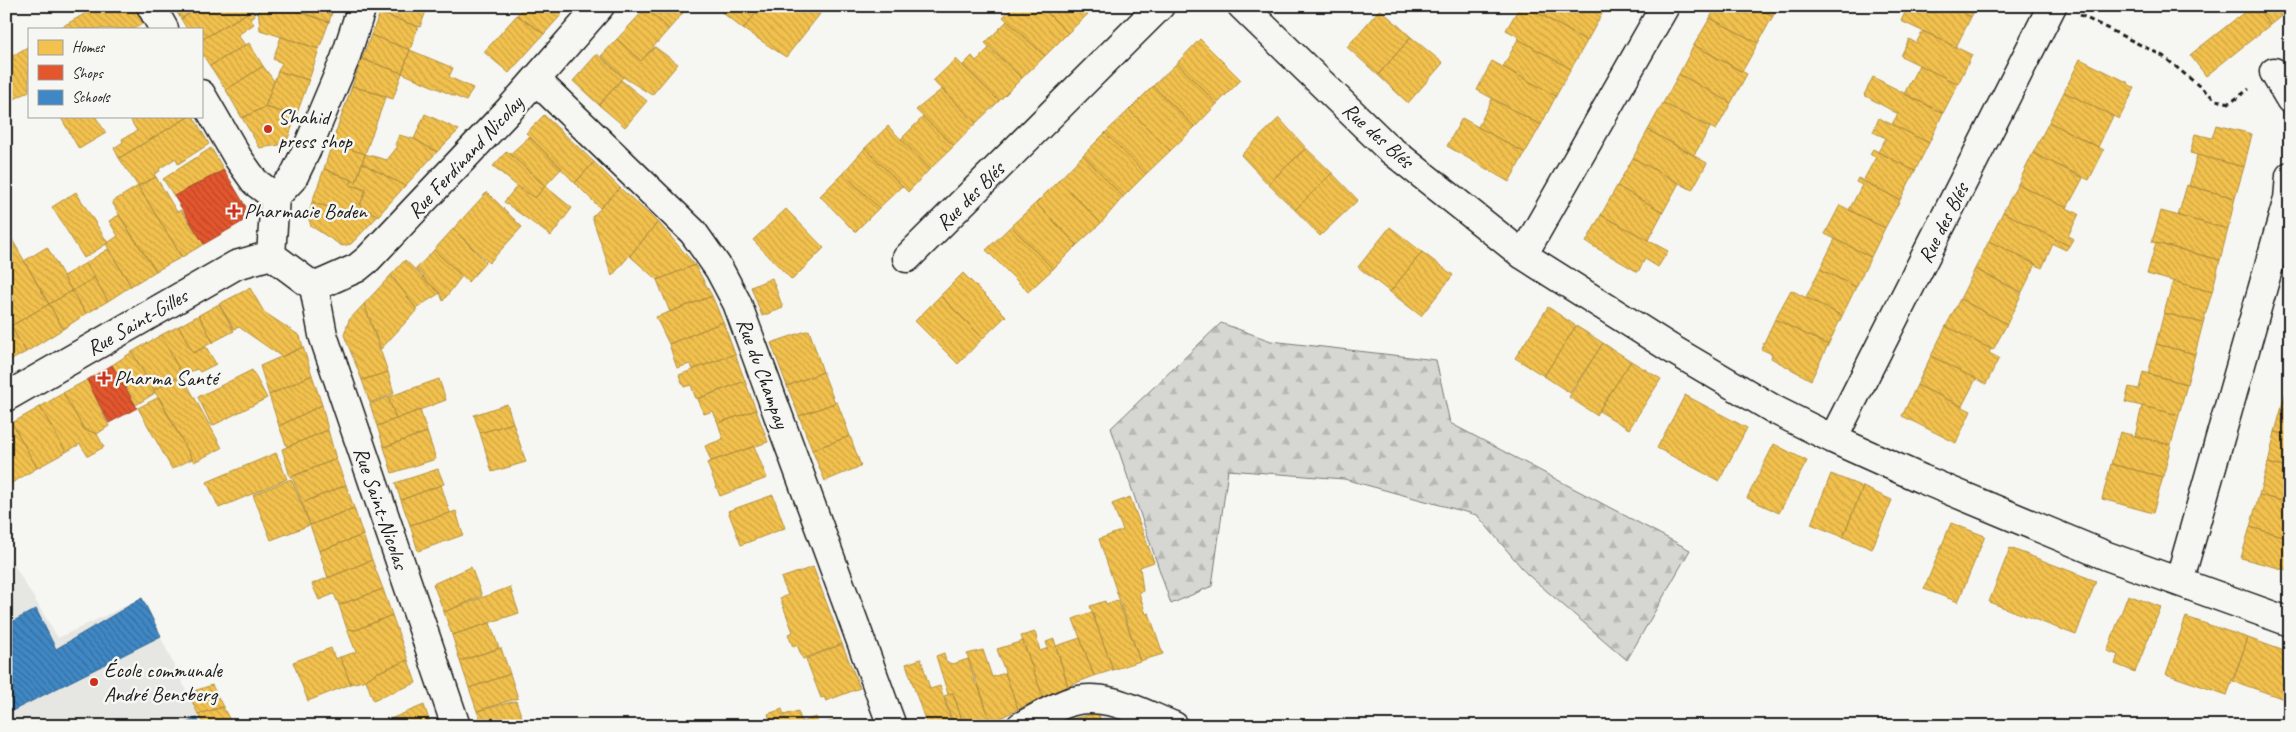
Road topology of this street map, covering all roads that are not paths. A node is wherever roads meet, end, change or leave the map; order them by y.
1 (151, 6) edge
2 (362, 6) edge
3 (600, 6) edge
4 (1160, 6) edge
5 (1242, 6) edge
6 (1665, 6) edge
7 (2052, 6) edge
8 (163, 28) edge
9 (2274, 72) road end
10 (536, 80) junction
11 (202, 96) edge
12 (2290, 99) edge
13 (2290, 176) edge
14 (275, 198) junction
15 (270, 255) junction
16 (1523, 255) junction
17 (907, 258) dead end
18 (314, 287) junction
19 (6, 397) edge
20 (1833, 439) junction
21 (2180, 582) junction
22 (2290, 622) edge
23 (456, 726) edge
24 (892, 726) edge
25 (1021, 726) edge
26 (1174, 726) edge

1 - 8 street
2 - 14 street
3 - 10 street, Rue Ferdinand Nicolay
4 - 17 street, Rue des Blés
5 - 16 street, Rue des Blés
6 - 16 street
7 - 20 street, Rue des Blés
9 - 12 street
10 - 18 street, Rue Ferdinand Nicolay
10 - 24 street, Rue du Champay
11 - 14 street
13 - 21 street
14 - 15 street
15 - 18 street
15 - 19 street, Rue Saint-Gilles
16 - 20 street, Rue des Blés
18 - 23 street, Rue Saint-Nicolas
20 - 21 street, Rue des Blés
21 - 22 street, Rue des Blés
25 - 26 street

